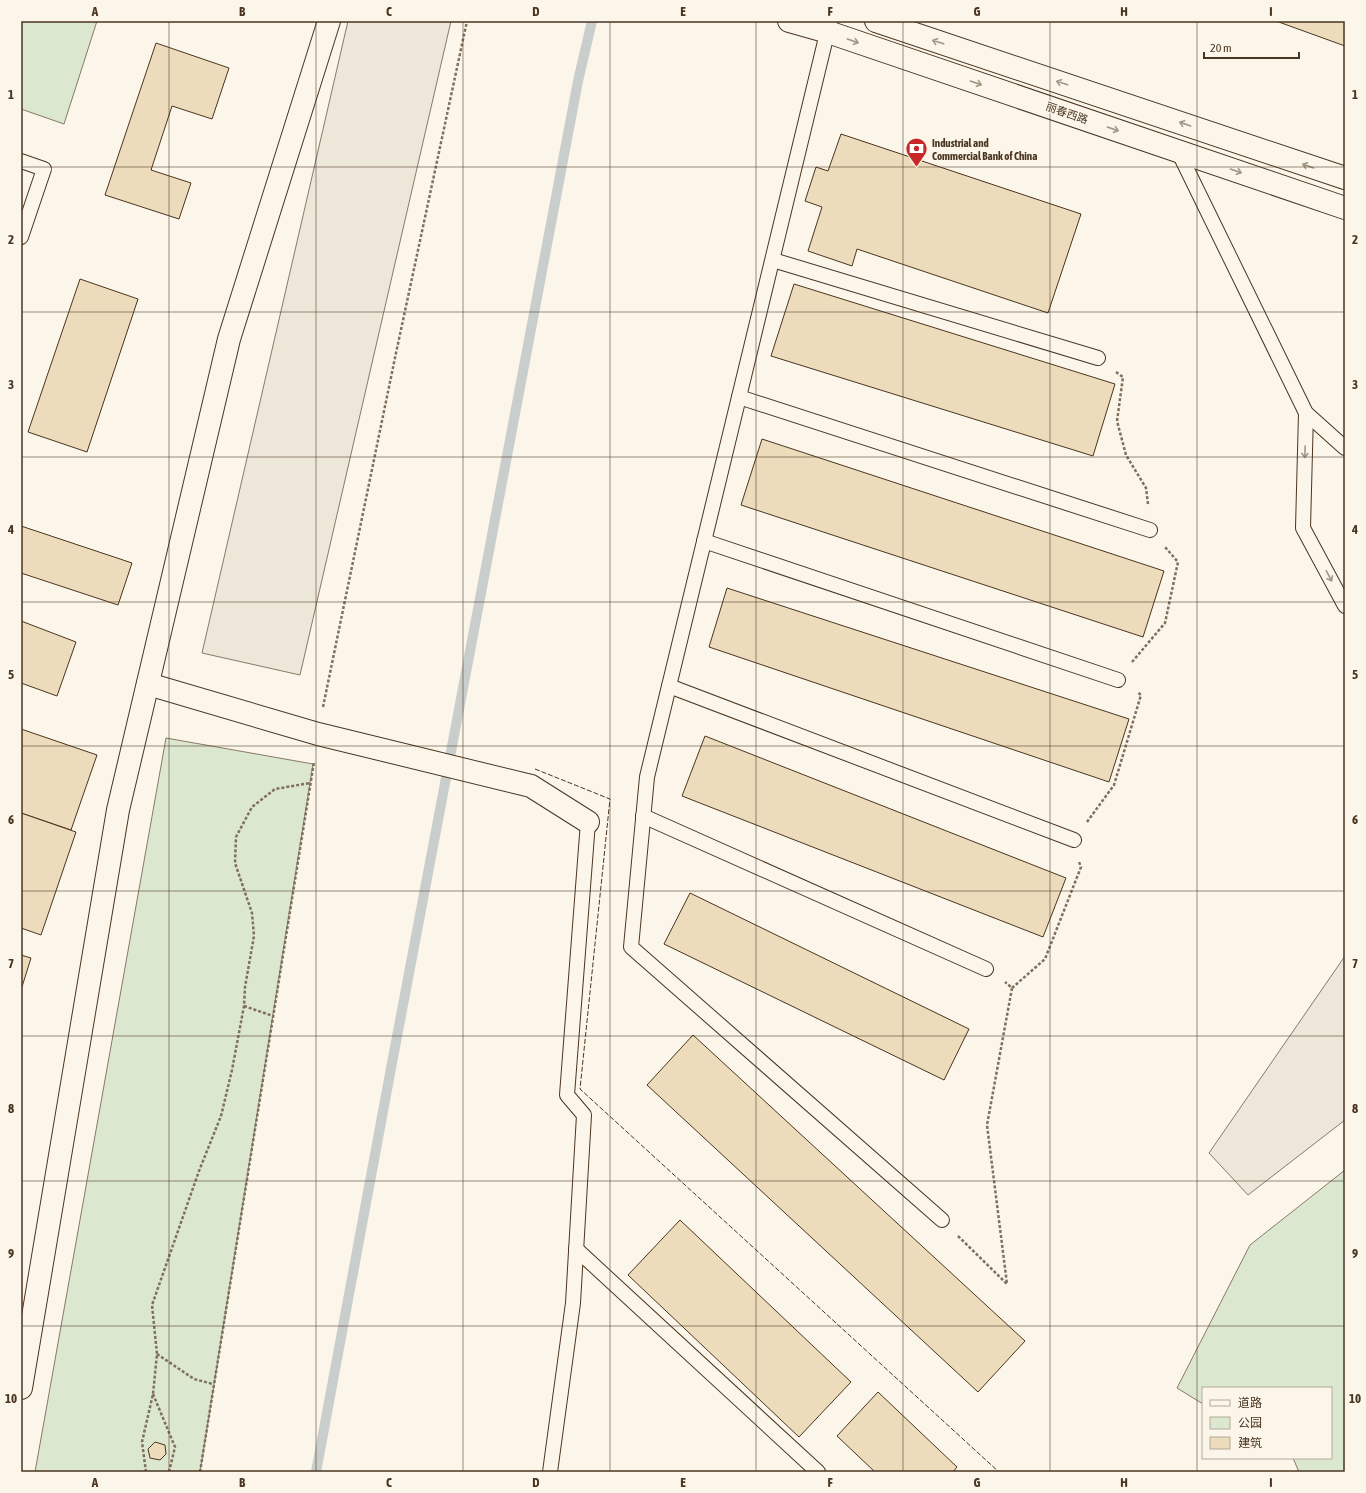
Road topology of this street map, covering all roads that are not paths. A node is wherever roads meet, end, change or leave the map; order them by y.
1 (329, 21) edge
2 (789, 21) edge
3 (876, 21) edge
4 (829, 27) edge
5 (1178, 151) junction
6 (21, 161) edge
7 (1345, 178) edge
8 (1345, 208) edge
9 (21, 237) edge
10 (773, 260) junction
11 (1098, 358) dead end
12 (739, 397) junction
13 (1306, 413) junction
14 (1345, 448) edge
15 (1150, 530) dead end
16 (704, 541) junction
17 (1345, 606) edge
18 (1118, 680) dead end
19 (148, 684) junction
20 (669, 686) junction
21 (643, 816) junction
22 (588, 822) joint
23 (1074, 840) dead end
24 (986, 969) road end
25 (942, 1220) road end
26 (576, 1248) junction
27 (21, 1388) edge
28 (550, 1472) edge
29 (818, 1472) edge

1 - 19 street
2 - 4 street, 丽春西路
7 -> 3 street
4 -> 5 street, 丽春西路
4 - 10 lane
5 -> 8 street, 丽春西路
5 - 13 lane
6 - 9 lane
10 - 11 lane
10 - 12 lane
12 - 15 lane
12 - 16 lane
13 - 14 lane
13 -> 17 lane
16 - 18 lane
16 - 20 lane
19 - 22 street
19 - 27 street
20 - 21 lane
20 - 23 lane
21 - 24 lane
21 - 25 lane
22 - 26 lane
26 - 28 lane
26 - 29 lane

